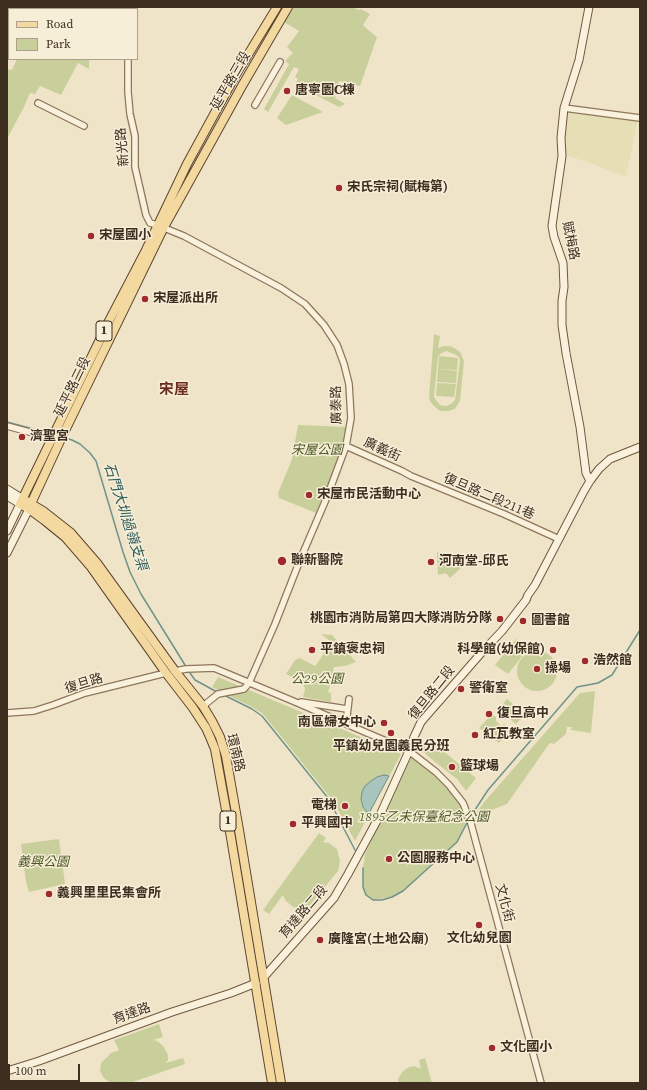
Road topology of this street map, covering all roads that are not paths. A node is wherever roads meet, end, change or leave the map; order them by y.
1 (277, 7) edge
2 (288, 7) edge
3 (589, 7) edge
4 (128, 60) edge
5 (280, 62) dead end
6 (38, 103) dead end
7 (255, 105) dead end
8 (564, 108) junction
9 (640, 117) edge
10 (84, 126) dead end
11 (188, 164) joint
12 (196, 168) joint
13 (160, 226) junction
14 (7, 426) edge
15 (52, 438) junction
16 (60, 441) junction
17 (346, 446) junction
18 (640, 447) edge
19 (410, 475) joint
20 (590, 481) junction
21 (7, 489) edge
22 (7, 496) edge
23 (22, 502) junction
24 (30, 506) junction
25 (7, 531) edge
26 (559, 539) junction
27 (7, 553) edge
28 (175, 671) junction
29 (166, 673) junction
30 (249, 683) junction
31 (349, 699) dead end
32 (293, 701) junction
33 (203, 706) junction
34 (348, 709) junction
35 (7, 713) edge
36 (346, 724) junction
37 (409, 751) junction
38 (239, 830) junction
39 (230, 832) junction
40 (264, 977) junction
41 (256, 983) junction
42 (7, 1071) edge
43 (272, 1083) edge
44 (281, 1083) edge
45 (541, 1083) edge

1 - 11 main road, 延平路三段 / 1
2 - 12 main road, 延平路三段 / 1
3 - 8 street, 賦梅路
4 - 13 street, 新光路
5 - 7 street
6 - 10 street
8 - 9 street
8 - 20 street, 賦梅路
11 - 13 main road, 延平路二段 / 1
12 - 13 main road, 延平路二段 / 1
13 - 15 main road, 延平路二段 / 1
13 - 16 main road, 延平路二段 / 1
13 - 17 street, 廣泰路
14 - 15 street
15 - 16 street
15 - 23 main road, 延平路二段 / 1
16 - 24 main road, 延平路二段 / 1
17 - 19 street, 廣義街
17 - 30 street, 廣泰路
18 - 20 street, 復旦路二段
19 - 26 street, 復旦路二段211巷
20 - 26 street, 復旦路二段
21 - 23 street
22 - 23 street
23 - 24 main road, 環南路 / 1
23 - 25 street, 延平路二段
24 - 27 street, 延平路二段
24 - 28 main road, 環南路 / 1
24 - 29 main road, 環南路 / 1
26 - 37 street, 復旦路二段
28 - 29 street
28 - 30 street
28 - 33 main road, 環南路 / 1
29 - 35 street, 復旦路
29 - 39 main road, 環南路 / 1
30 - 32 street
30 - 33 street
31 - 34 street
32 - 34 street
32 - 36 street
33 - 38 main road, 環南路 / 1
34 - 36 street
36 - 37 street
37 - 40 street, 育達路二段
37 - 45 street, 文化街
38 - 39 main road
38 - 40 main road, 環南路 / 1
39 - 41 main road, 環南路 / 1
40 - 41 street, 育達路
40 - 44 main road, 環南路 / 1
41 - 42 street, 育達路
41 - 43 main road, 環南路 / 1

